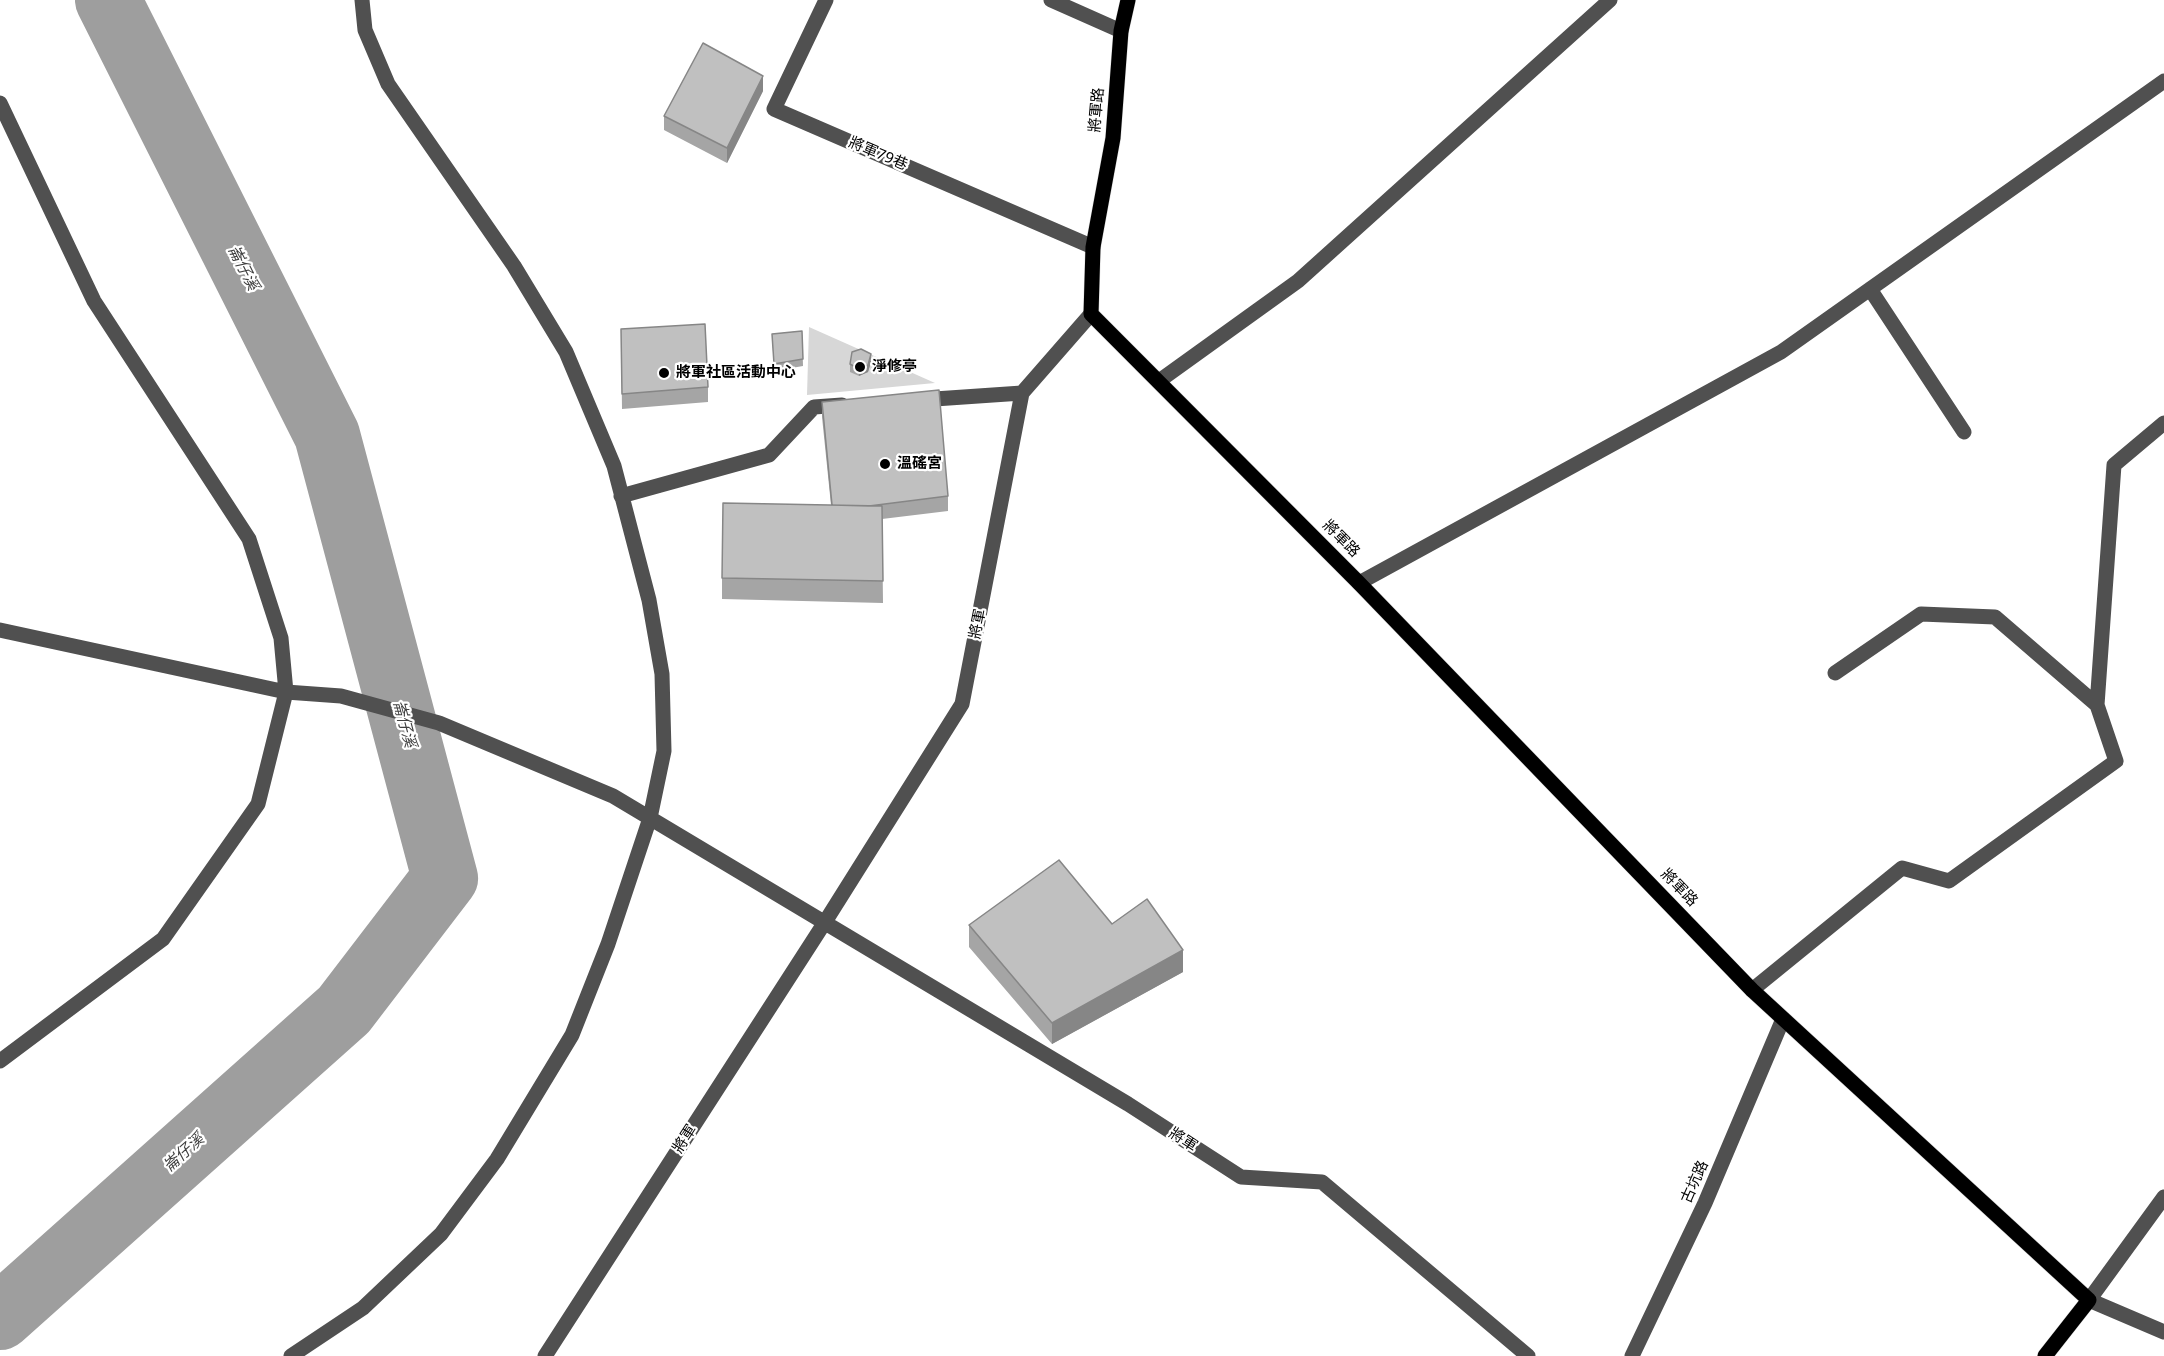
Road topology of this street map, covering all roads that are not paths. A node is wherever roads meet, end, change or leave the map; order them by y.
1 (362, 0) edge
2 (826, 0) edge
3 (1051, 0) edge
4 (1128, 0) edge
5 (1610, 0) edge
6 (1121, 31) junction
7 (2164, 81) edge
8 (0, 103) edge
9 (1094, 247) junction
10 (1870, 289) junction
11 (1091, 314) junction
12 (1159, 381) junction
13 (1022, 393) junction
14 (907, 401) edge
15 (861, 404) edge
16 (2164, 423) edge
17 (1964, 432) dead end
18 (621, 496) junction
19 (1359, 583) junction
20 (0, 630) edge
21 (1834, 673) dead end
22 (286, 692) junction
23 (2097, 705) junction
24 (650, 818) junction
25 (825, 922) junction
26 (1752, 990) junction
27 (1784, 1019) junction
28 (0, 1061) edge
29 (2164, 1197) edge
30 (2089, 1300) junction
31 (2164, 1332) edge
32 (291, 1356) edge
33 (545, 1356) edge
34 (1528, 1356) edge
35 (1632, 1356) edge
36 (2045, 1356) edge

1 - 18 street
2 - 9 street, 將軍79巷
3 - 6 street
4 - 6 main road, 將軍路
5 - 12 street
6 - 9 main road, 將軍路
7 - 10 street
8 - 22 street
9 - 11 main road, 將軍路
10 - 17 street
10 - 19 street
11 - 12 main road, 將軍路
11 - 13 street
12 - 19 main road, 將軍路
13 - 14 street
13 - 25 street, 將軍
15 - 18 street
16 - 23 street
18 - 24 street
19 - 26 main road, 將軍路
20 - 22 street, 將軍
21 - 23 street
22 - 24 street, 將軍
22 - 28 street
23 - 26 street
24 - 25 street, 將軍
24 - 32 street
25 - 33 street, 將軍
25 - 34 street, 將軍
26 - 27 main road, 將軍路
27 - 30 main road, 將軍路
27 - 35 street, 古坑路
29 - 30 street
30 - 31 street
30 - 36 main road

